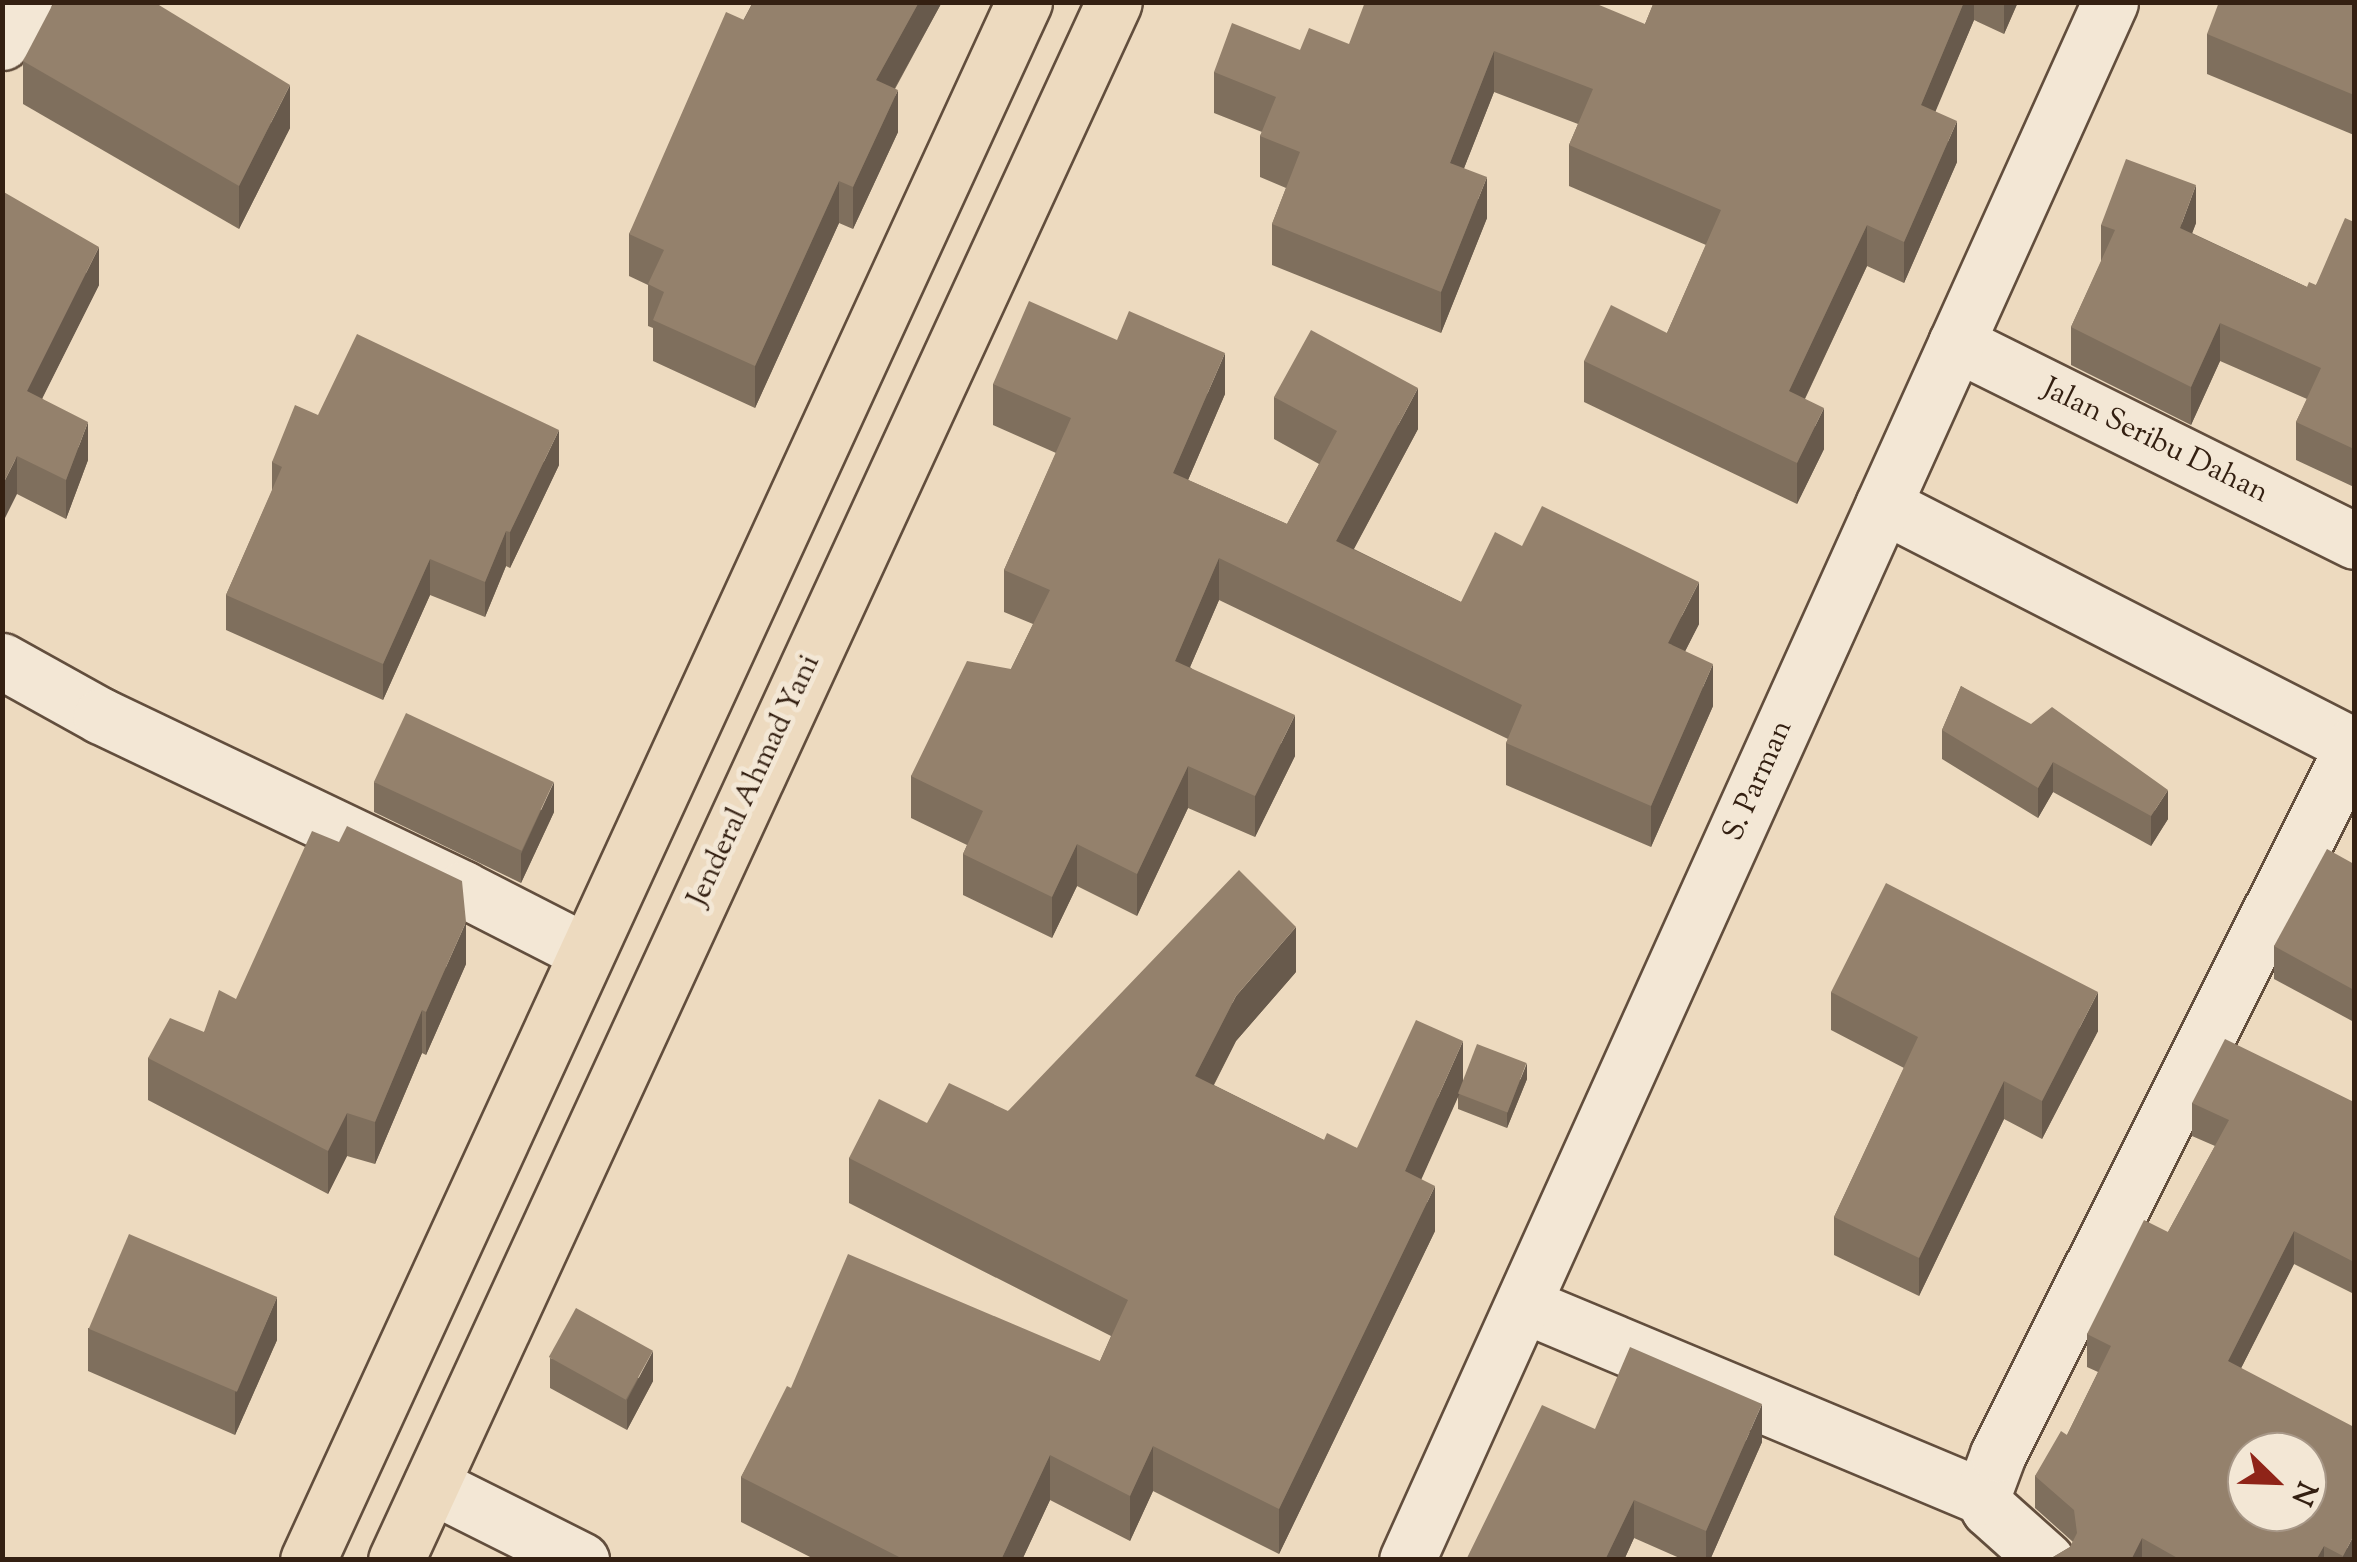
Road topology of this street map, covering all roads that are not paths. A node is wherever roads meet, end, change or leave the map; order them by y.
1 (24, 2) edge
2 (1024, 2) edge
3 (1114, 2) edge
4 (2110, 2) edge
5 (2, 42) edge
6 (1956, 343) junction
7 (1883, 505) junction
8 (2354, 541) edge
9 (2, 661) edge
10 (2354, 745) edge
11 (586, 952) junction
12 (1524, 1306) junction
13 (431, 1485) junction
14 (1982, 1497) junction
15 (308, 1560) edge
16 (396, 1560) edge
17 (582, 1560) edge
18 (1407, 1560) edge
19 (2046, 1560) edge

1 - 5 street
2 - 11 highway
3 - 13 highway, Jenderal Ahmad Yani
4 - 6 street, S. Parman
6 - 7 street, S. Parman
6 - 8 street, Jalan Seribu Dahan
7 - 10 street
7 - 12 street, S. Parman
9 - 11 street
10 - 14 street
11 - 15 highway
12 - 14 street
12 - 18 street, S. Parman
13 - 16 highway, Jenderal Ahmad Yani
13 - 17 street
14 - 19 street

